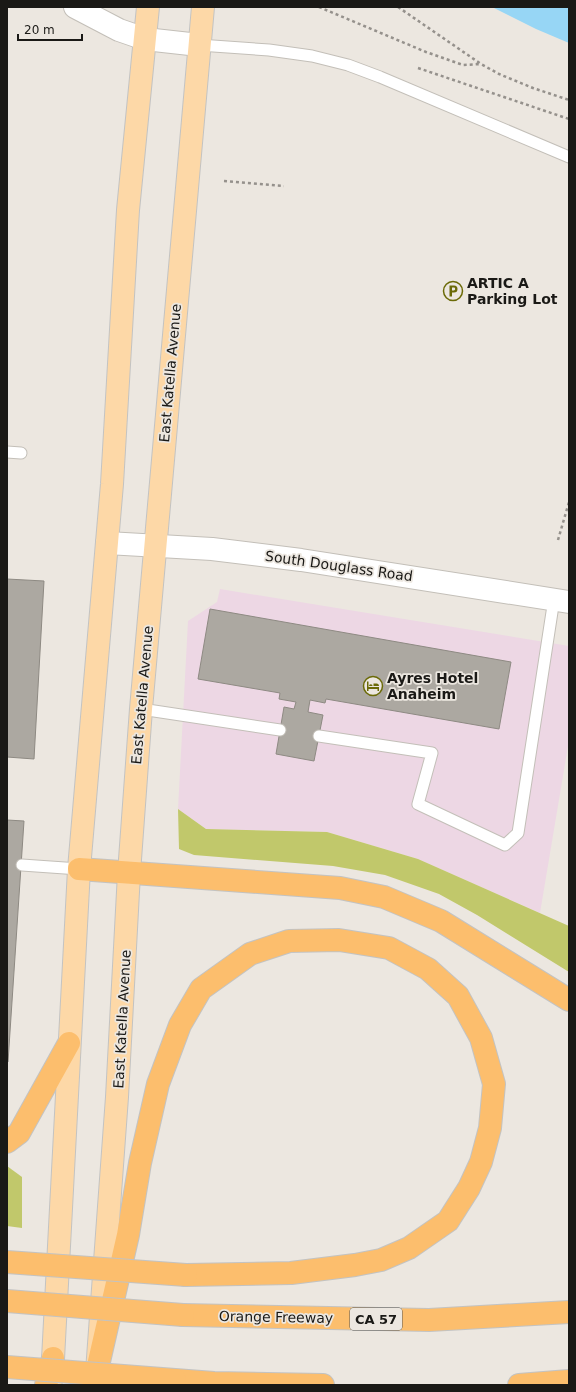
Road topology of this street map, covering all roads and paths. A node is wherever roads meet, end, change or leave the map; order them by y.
1 (74, 7) edge
2 (148, 7) edge
3 (202, 7) edge
4 (319, 7) edge
5 (398, 7) edge
6 (145, 39) junction
7 (199, 45) junction
8 (481, 64) junction
9 (418, 68) dead end
10 (569, 100) edge
11 (569, 119) edge
12 (569, 157) edge
13 (224, 181) dead end
14 (284, 186) dead end
15 (7, 452) edge
16 (21, 453) dead end
17 (569, 502) edge
18 (558, 540) dead end
19 (107, 543) junction
20 (155, 546) junction
21 (561, 600) edge
22 (141, 708) junction
23 (280, 730) dead end
24 (319, 736) dead end
25 (22, 865) dead end
26 (79, 869) junction
27 (129, 873) junction
28 (569, 1000) edge
29 (69, 1043) junction
30 (7, 1142) edge
31 (7, 1262) edge
32 (7, 1301) edge
33 (569, 1312) edge
34 (53, 1358) junction
35 (7, 1367) edge
36 (97, 1375) edge
37 (569, 1381) edge
38 (46, 1385) edge
39 (51, 1385) edge
40 (323, 1385) edge
41 (519, 1385) edge

1 - 6 street
2 - 6 main road
3 - 7 main road, East Katella Avenue
4 - 8 path
5 - 8 path
6 - 7 street
6 - 19 main road
7 - 12 lane
7 - 20 main road, East Katella Avenue
8 - 10 path
9 - 11 path
13 - 14 path
15 - 16 lane
17 - 18 path
19 - 20 street, South Douglass Road
19 - 26 main road
20 - 21 street, South Douglass Road
20 - 22 main road, East Katella Avenue
21 - 24 lane
22 - 23 lane
22 - 27 main road, East Katella Avenue
25 - 26 lane
26 - 27 highway
26 - 29 main road
27 - 28 highway
27 - 36 main road, East Katella Avenue
29 - 30 highway
29 - 34 main road
31 - 36 highway, bridge
32 - 33 highway, Orange Freeway / CA 57, bridge
34 - 38 highway
34 - 39 main road
35 - 40 highway, bridge
37 - 41 highway

